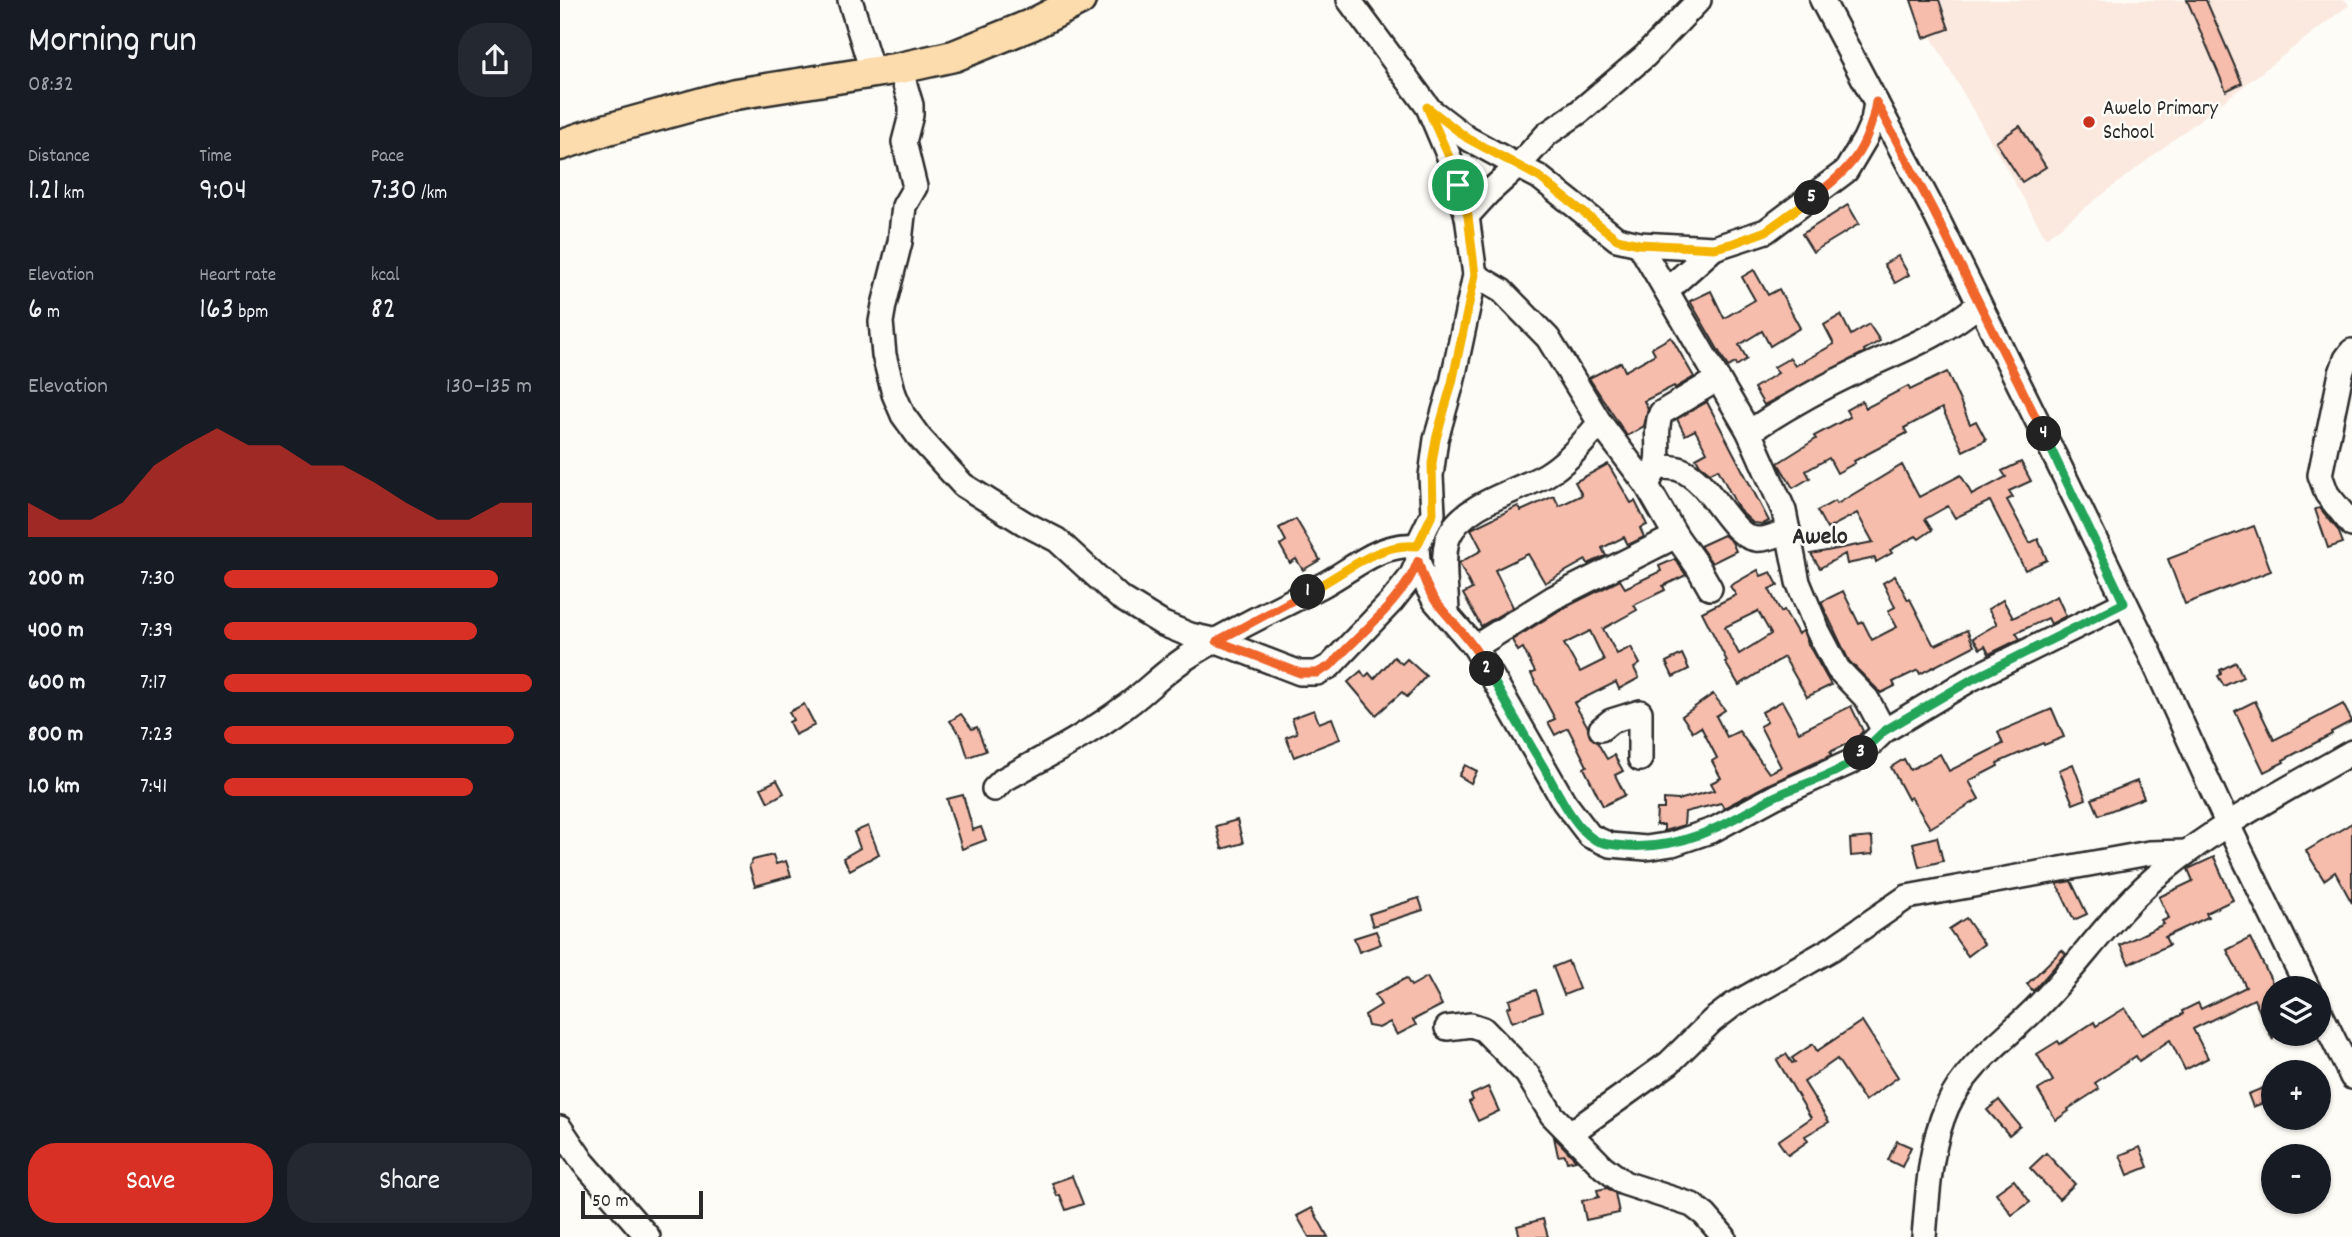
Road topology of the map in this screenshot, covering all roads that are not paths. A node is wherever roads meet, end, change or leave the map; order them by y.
1 (850, 0) edge
2 (1080, 0) edge
3 (1349, 0) edge
4 (1699, 0) edge
5 (1822, 0) edge
6 (886, 70) junction
7 (1876, 102) junction
8 (1427, 107) junction
9 (560, 145) edge
10 (1518, 166) junction
11 (1468, 216) junction
12 (1639, 244) junction
13 (1714, 248) junction
14 (1475, 275) junction
15 (1667, 290) junction
16 (1979, 304) junction
17 (2352, 351) edge
18 (1718, 379) junction
19 (1600, 423) junction
20 (1749, 432) junction
21 (1652, 475) junction
22 (2352, 525) edge
23 (1788, 530) junction
24 (1676, 536) junction
25 (1417, 554) junction
26 (1710, 588) dead end
27 (2124, 603) junction
28 (1447, 614) junction
29 (1217, 641) junction
30 (1475, 647) junction
31 (1601, 729) dead end
32 (1884, 731) junction
33 (2352, 752) edge
34 (1640, 759) dead end
35 (994, 789) dead end
36 (2228, 825) junction
37 (2187, 852) junction
38 (2302, 976) edge
39 (1447, 1028) dead end
40 (2331, 1034) edge
41 (2352, 1077) edge
42 (560, 1128) edge
43 (1571, 1133) junction
44 (649, 1237) edge
45 (1724, 1237) edge
46 (1924, 1237) edge

1 - 6 street
2 - 6 main road
3 - 8 street
4 - 10 street
5 - 7 street
6 - 9 main road
6 - 29 street
7 - 13 street
7 - 16 street
8 - 10 street
8 - 11 street
10 - 11 street
10 - 12 street
11 - 14 street
12 - 13 street
12 - 15 street
13 - 15 street
14 - 19 street
14 - 25 street
15 - 18 street
16 - 20 street
16 - 27 street
17 - 22 street
18 - 20 street
18 - 21 street
19 - 21 street
19 - 28 street
20 - 23 street
21 - 23 street
21 - 24 street
23 - 32 street
24 - 26 street
24 - 30 street
25 - 28 street
25 - 29 street
25 - 29 street
27 - 32 street
27 - 36 street
28 - 30 street
29 - 35 street
30 - 32 street
31 - 34 street
33 - 36 street
36 - 37 street
36 - 38 street
37 - 43 street
37 - 46 street
39 - 43 street
40 - 41 street
42 - 44 street
43 - 45 street

